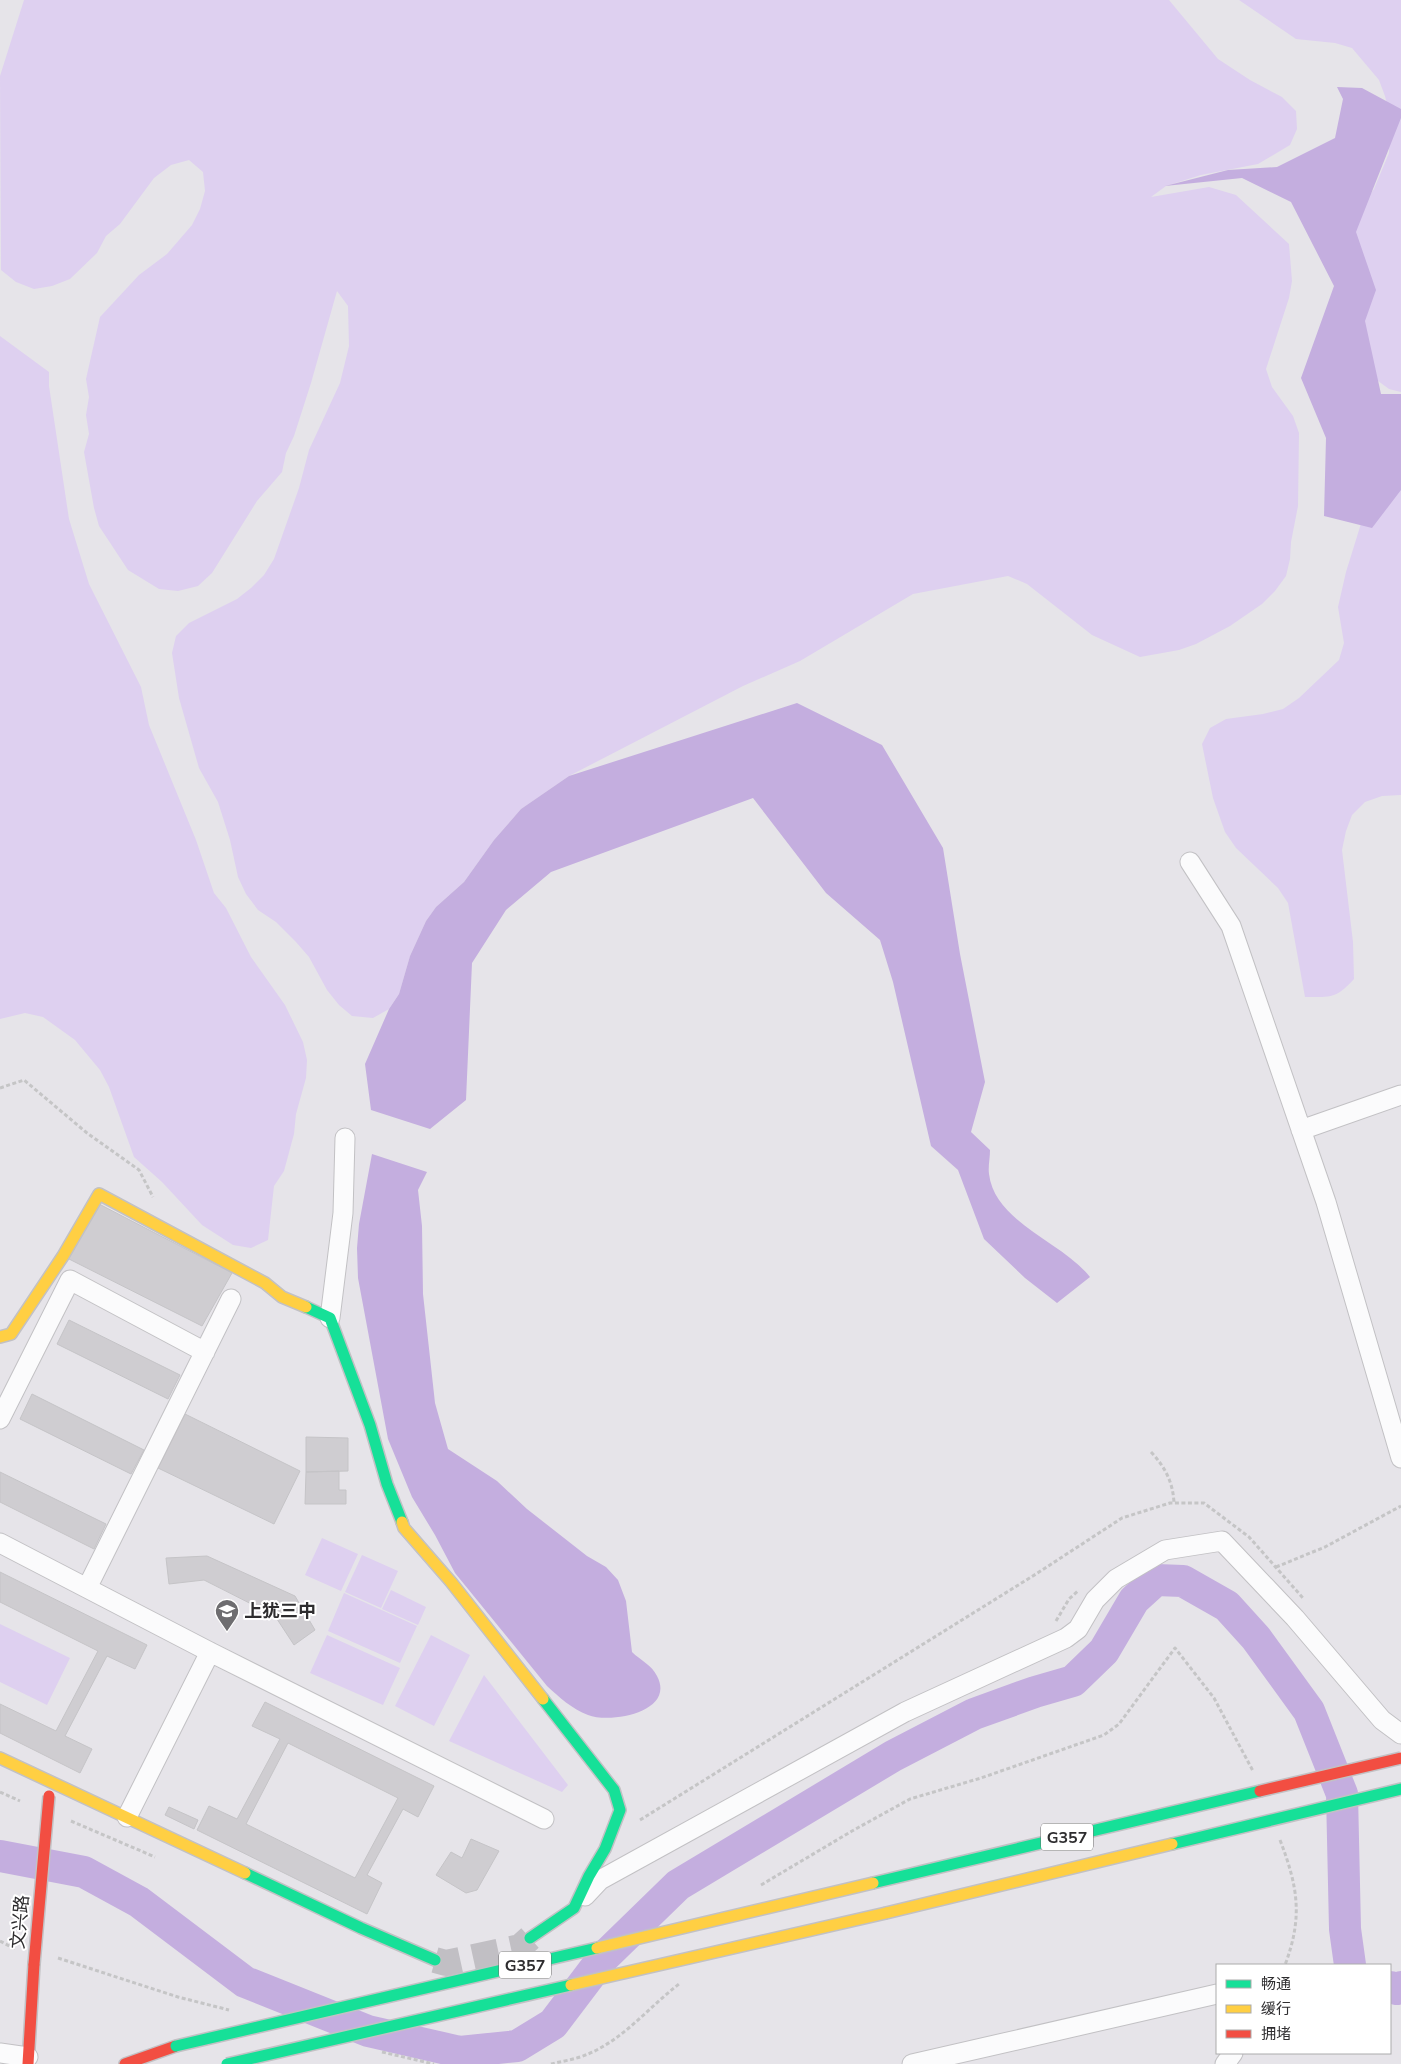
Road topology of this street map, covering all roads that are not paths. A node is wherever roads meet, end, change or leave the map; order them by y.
1 (1190, 862) dead end
2 (1401, 1095) edge
3 (1301, 1130) junction
4 (345, 1138) dead end
5 (231, 1299) dead end
6 (330, 1318) junction
7 (0, 1337) edge
8 (205, 1352) junction
9 (0, 1419) edge
10 (1401, 1458) edge
11 (0, 1543) edge
12 (87, 1588) junction
13 (210, 1652) junction
14 (1398, 1729) edge
15 (0, 1758) edge
16 (1401, 1758) edge
17 (53, 1783) junction
18 (1401, 1789) edge
19 (126, 1817) junction
20 (544, 1819) dead end
21 (574, 1908) junction
22 (530, 1938) tunnel mouth
23 (435, 1960) tunnel mouth
24 (1216, 1994) edge
25 (0, 2053) edge
26 (1233, 2054) edge
27 (28, 2061) edge
28 (129, 2063) edge
29 (227, 2064) edge
30 (912, 2064) edge
31 (1224, 2064) edge

1 - 3 street
2 - 3 street
3 - 10 street
4 - 6 street
5 - 8 street
6 - 7 main road
6 - 21 main road
8 - 9 street
8 - 12 street
11 - 12 street
12 - 13 street
13 - 19 street
13 - 20 street
14 - 21 street
15 - 17 main road
16 - 28 main road, G357, bridge
17 - 19 main road
17 - 27 main road, 文兴路, bridge
18 - 29 main road, G357, bridge
19 - 23 main road
21 - 22 main road
24 - 30 street
25 - 27 street
26 - 31 street

